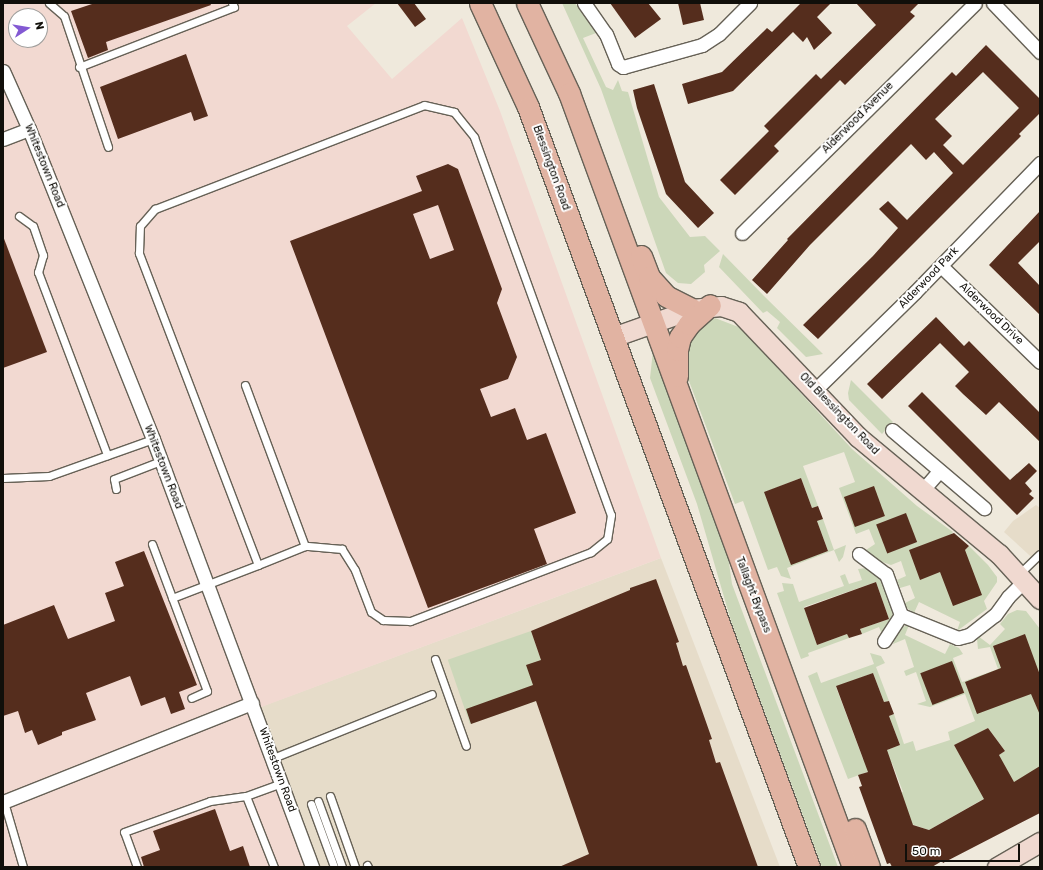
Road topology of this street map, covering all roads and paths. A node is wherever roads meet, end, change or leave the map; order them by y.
1 (49, 3) edge
2 (232, 3) edge
3 (480, 3) edge
4 (527, 3) edge
5 (584, 3) edge
6 (975, 3) edge
7 (993, 3) edge
8 (746, 4) edge
9 (1040, 52) edge
10 (79, 67) junction
11 (3, 71) edge
12 (569, 93) junction
13 (29, 129) junction
14 (3, 139) edge
15 (108, 147) dead end
16 (1040, 163) edge
17 (19, 216) dead end
18 (742, 233) dead end
19 (941, 266) junction
20 (701, 307) junction
21 (653, 322) junction
22 (613, 337) junction
23 (1040, 362) edge
24 (245, 385) dead end
25 (677, 389) junction
26 (815, 390) junction
27 (892, 430) dead end
28 (153, 439) junction
29 (107, 455) junction
30 (161, 461) junction
31 (939, 471) junction
32 (3, 478) edge
33 (116, 489) dead end
34 (921, 492) junction
35 (984, 508) dead end
36 (152, 544) dead end
37 (305, 546) junction
38 (858, 554) dead end
39 (1039, 555) edge
40 (258, 565) junction
41 (1022, 577) junction
42 (208, 586) junction
43 (172, 598) junction
44 (1040, 600) edge
45 (901, 615) junction
46 (884, 641) dead end
47 (435, 659) dead end
48 (787, 685) junction
49 (432, 694) dead end
50 (191, 698) dead end
51 (252, 703) junction
52 (466, 746) dead end
53 (273, 758) junction
54 (282, 783) junction
55 (246, 796) junction
56 (330, 796) dead end
57 (3, 802) edge
58 (1040, 842) edge
59 (22, 867) edge
60 (137, 867) edge
61 (274, 867) edge
62 (312, 867) edge
63 (334, 867) edge
64 (342, 867) edge
65 (356, 867) edge
66 (809, 867) edge
67 (853, 867) edge
68 (869, 867) edge
69 (997, 867) edge

1 - 10 lane
2 - 10 lane
3 - 22 main road, Blessington Road
4 - 12 main road
5 - 8 street
6 - 18 street, Alderwood Avenue
7 - 9 street
10 - 15 lane
11 - 13 street, Whitestown Road
12 - 20 main road
12 - 21 main road
13 - 14 street
13 - 28 street, Whitestown Road
16 - 19 street, Alderwood Park
17 - 29 lane
19 - 23 street, Alderwood Drive
19 - 26 street, Alderwood Park
20 - 21 street
20 - 25 main road
20 - 26 street, Old Blessington Road
21 - 22 street
21 - 25 main road, Tallaght Bypass
22 - 66 main road
24 - 37 lane
25 - 48 main road, Tallaght Bypass
26 - 34 street, Old Blessington Road
27 - 31 street
28 - 29 lane
28 - 30 street, Whitestown Road
29 - 32 lane
30 - 33 lane
30 - 42 street, Whitestown Road
31 - 34 street
31 - 35 street
34 - 41 street, Old Blessington Road
36 - 43 lane
37 - 40 lane
37 - 40 lane
38 - 45 street
39 - 41 lane
40 - 42 lane
41 - 44 street, Old Blessington Road
41 - 45 street
42 - 43 lane
42 - 51 street, Whitestown Road
43 - 50 lane
45 - 46 street
47 - 52 lane
48 - 67 main road, Tallaght Bypass
48 - 68 main road
49 - 53 lane
51 - 53 street, Whitestown Road
51 - 57 street
53 - 54 street, Whitestown Road
54 - 55 lane
54 - 62 street, Whitestown Road
55 - 60 lane
55 - 61 lane
56 - 65 lane
57 - 59 lane
58 - 69 street
63 - 64 lane

